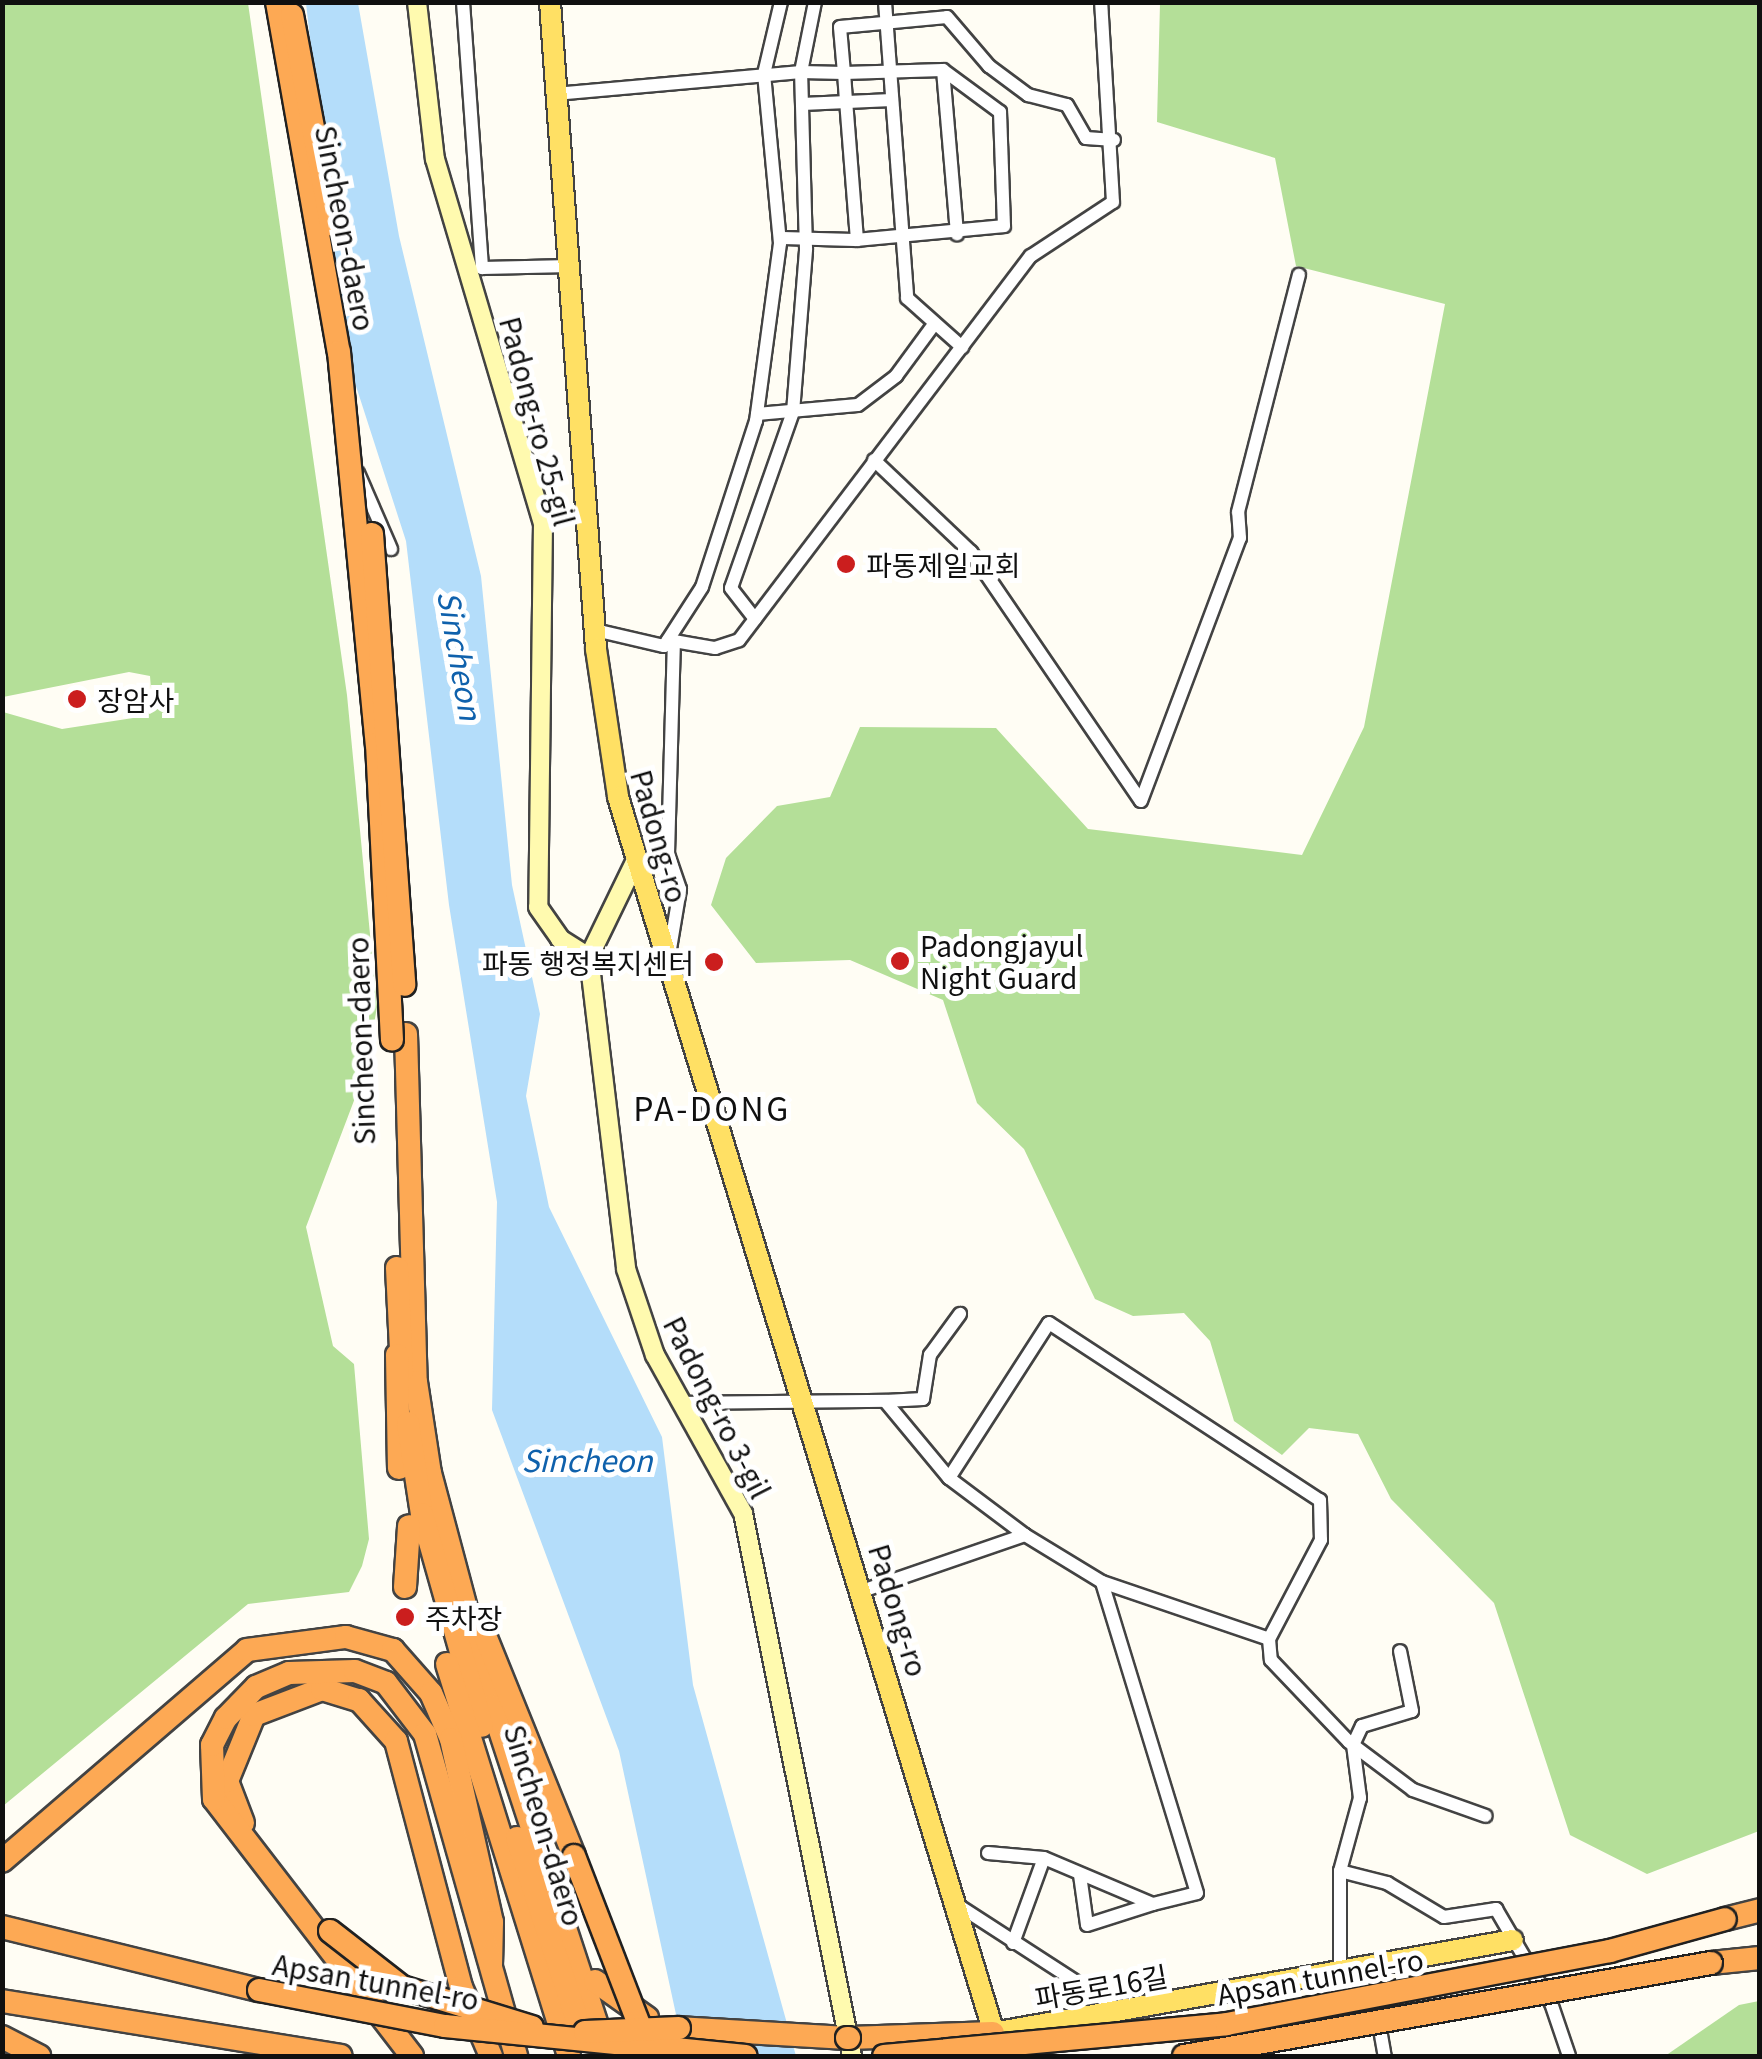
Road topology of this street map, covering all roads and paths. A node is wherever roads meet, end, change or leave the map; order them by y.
1 (274, 2) edge
2 (291, 2) edge
3 (416, 2) edge
4 (463, 2) edge
5 (550, 2) edge
6 (781, 2) edge
7 (815, 2) edge
8 (885, 2) edge
9 (947, 2) edge
10 (1102, 2) edge
11 (947, 18) junction
12 (886, 22) junction
13 (942, 70) junction
14 (890, 71) junction
15 (800, 72) junction
16 (844, 73) junction
17 (764, 78) junction
18 (555, 94) junction
19 (892, 100) junction
20 (846, 101) junction
21 (802, 104) junction
22 (1114, 140) junction
23 (957, 234) junction
24 (780, 238) junction
25 (902, 238) junction
26 (806, 240) junction
27 (856, 240) junction
28 (570, 266) junction
29 (475, 268) junction
30 (1298, 276) dead end
31 (932, 327) junction
32 (962, 347) junction
33 (793, 412) junction
34 (757, 414) junction
35 (874, 460) junction
36 (390, 549) dead end
37 (755, 619) junction
38 (595, 630) junction
39 (671, 640) junction
40 (636, 858) junction
41 (589, 957) junction
42 (668, 961) junction
43 (399, 1037) junction
44 (412, 1267) junction
45 (960, 1314) dead end
46 (398, 1332) junction
47 (885, 1401) junction
48 (681, 1403) junction
49 (808, 1408) junction
50 (948, 1478) junction
51 (410, 1526) junction
52 (1026, 1534) junction
53 (1102, 1582) junction
54 (405, 1587) dead end
55 (865, 1590) junction
56 (476, 1613) junction
57 (1269, 1638) junction
58 (1400, 1650) dead end
59 (430, 1658) dead end
60 (459, 1708) junction
61 (1353, 1745) junction
62 (1486, 1816) dead end
63 (988, 1853) dead end
64 (1044, 1858) junction
65 (2, 1861) edge
66 (1340, 1871) junction
67 (1080, 1875) junction
68 (954, 1903) junction
69 (1153, 1904) junction
70 (1760, 1910) edge
71 (2, 1926) edge
72 (1513, 1940) junction
73 (1013, 1943) junction
74 (1760, 1958) edge
75 (1340, 1972) junction
76 (1276, 1982) junction
77 (597, 1985) junction
78 (490, 1989) junction
79 (2, 2001) edge
80 (1121, 2010) junction
81 (670, 2028) junction
82 (993, 2032) junction
83 (2, 2037) edge
84 (580, 2047) edge
85 (39, 2056) edge
86 (341, 2056) edge
87 (412, 2056) edge
88 (490, 2056) edge
89 (516, 2056) edge
90 (607, 2056) edge
91 (626, 2056) edge
92 (651, 2056) edge
93 (746, 2056) edge
94 (852, 2056) edge
95 (884, 2056) edge
96 (1001, 2056) edge
97 (1184, 2056) edge
98 (1271, 2056) edge
99 (1385, 2056) edge
100 (1569, 2056) edge

1 - 36 street
1 - 43 highway, Sincheon-daero, bridge
2 - 43 highway, Sincheon-daero, bridge
3 - 29 street, Padong-ro 25-gil
4 - 29 street
5 - 18 main road, Padong-ro
6 - 17 street
7 - 15 street
8 - 12 street
9 - 11 street
10 - 22 street
11 - 12 street
11 - 22 street
12 - 14 street
12 - 16 street
13 - 14 street
13 - 23 street
13 - 23 street
14 - 16 street
14 - 19 street
15 - 16 street
15 - 17 street
15 - 21 street
16 - 20 street
17 - 18 street
17 - 24 street
18 - 28 main road, Padong-ro
19 - 20 street
19 - 25 street
20 - 21 street
20 - 27 street
21 - 26 street
22 - 32 street
23 - 25 street
24 - 26 street
24 - 34 street
25 - 27 street
25 - 31 street
26 - 27 street
26 - 33 street
28 - 29 street
28 - 38 main road, Padong-ro
29 - 41 street, Padong-ro 25-gil
30 - 35 street
31 - 32 street
31 - 33 street
32 - 35 street
33 - 34 street
33 - 37 street
34 - 39 street
35 - 37 street
37 - 39 street
38 - 39 street
38 - 40 main road, Padong-ro
39 - 42 street
40 - 41 street
40 - 42 main road, Padong-ro
41 - 48 street, Padong-ro 3-gil
42 - 49 main road, Padong-ro
43 - 44 highway, Sincheon-daero
43 - 46 highway, Sincheon-daero
44 - 56 highway
44 - 90 highway, Sincheon-daero
45 - 47 street
46 - 51 highway
46 - 84 highway, Sincheon-daero
47 - 49 street
47 - 50 street
48 - 49 street
48 - 94 street, Padong-ro 3-gil
49 - 55 main road, Padong-ro
50 - 52 street
50 - 57 street
51 - 54 highway
51 - 60 highway
52 - 53 street
52 - 55 street
53 - 57 street
53 - 69 street
55 - 68 main road, Padong-ro
56 - 77 highway
56 - 92 highway, bridge
57 - 61 street
58 - 61 street
59 - 60 highway
60 - 84 highway
61 - 62 street
61 - 66 street
63 - 64 street
64 - 67 street
64 - 73 street
65 - 78 highway
66 - 72 street
66 - 75 street
67 - 69 street
67 - 69 street
68 - 73 street
68 - 82 main road, Padong-ro
70 - 95 highway, Apsan tunnel-ro, bridge
71 - 84 highway, Apsan tunnel-ro, bridge
72 - 75 main road
72 - 100 street
73 - 80 street
74 - 97 highway, Apsan tunnel-ro, bridge
75 - 76 street
75 - 99 street
76 - 80 main road, 파동로16길
76 - 98 street
77 - 81 highway
77 - 91 highway
78 - 87 highway
78 - 89 highway
79 - 86 highway
80 - 82 main road, 파동로16길
81 - 82 highway
81 - 84 highway, bridge
81 - 91 highway
82 - 96 main road, Padong-ro
83 - 85 highway
84 - 88 highway, bridge
84 - 93 highway, Apsan tunnel-ro, bridge

